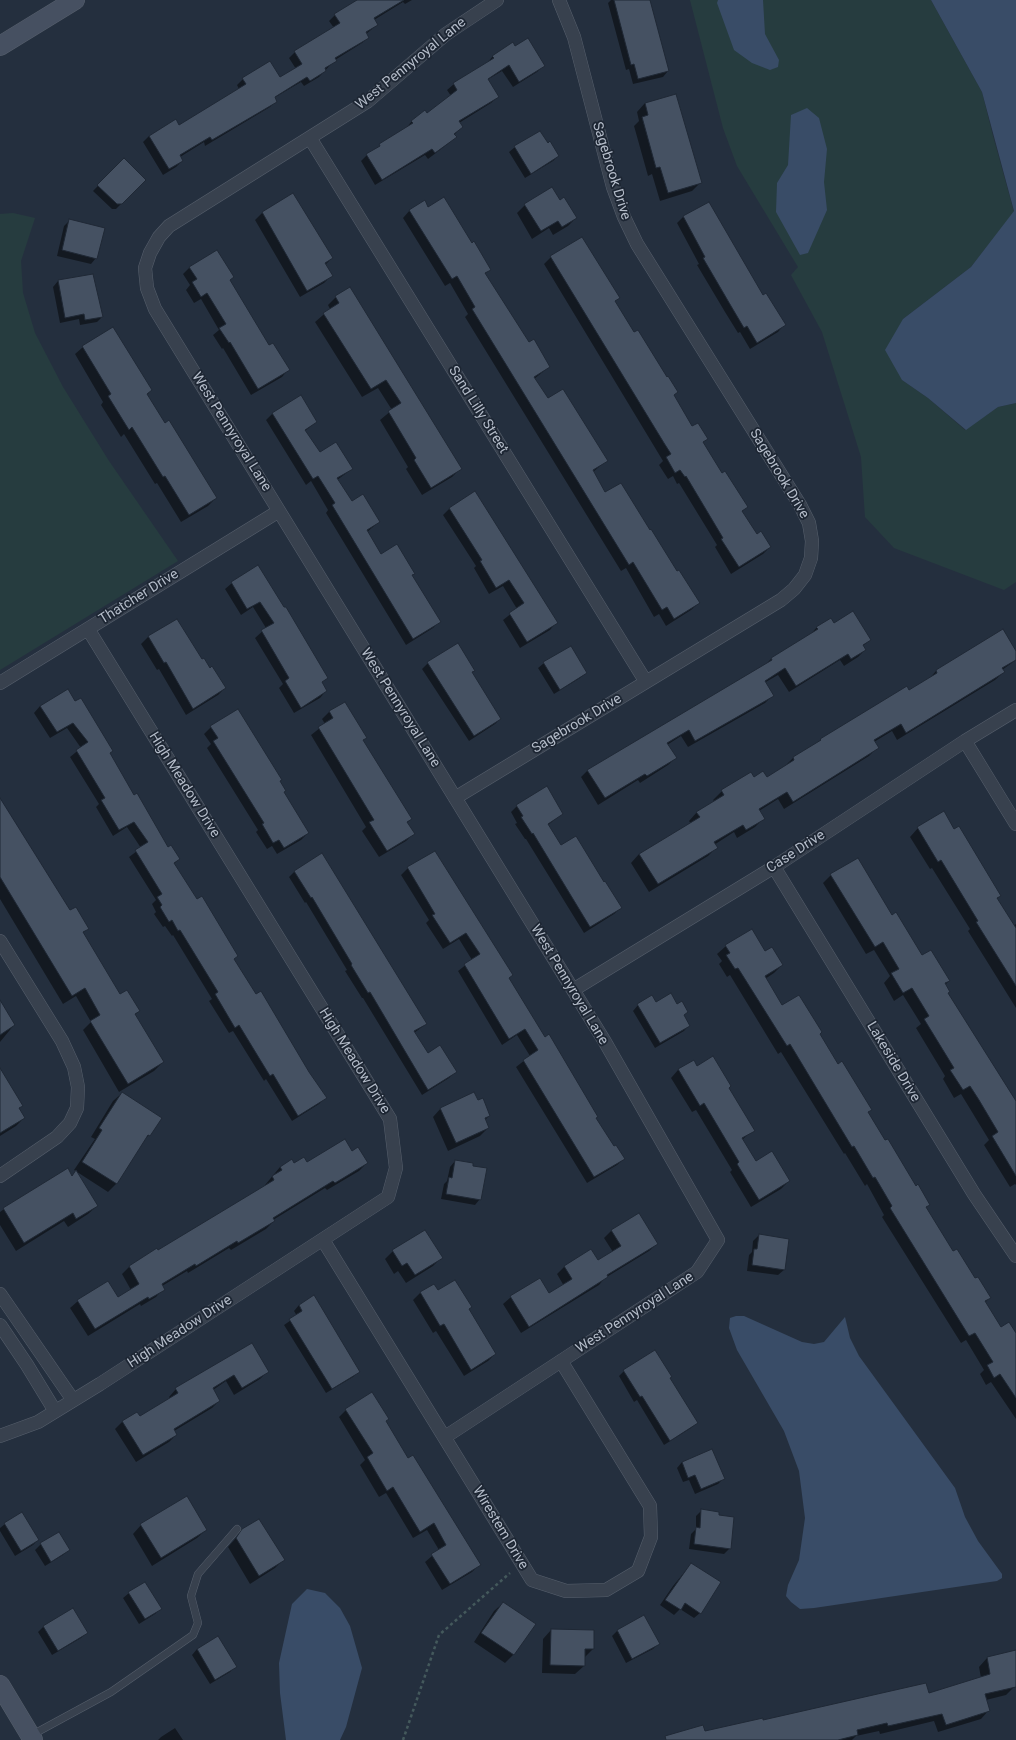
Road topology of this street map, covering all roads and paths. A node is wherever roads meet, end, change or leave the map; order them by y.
1 (75, 0) edge
2 (497, 0) edge
3 (559, 0) edge
4 (0, 46) edge
5 (310, 138) junction
6 (279, 511) junction
7 (88, 629) junction
8 (646, 682) junction
9 (0, 683) edge
10 (1016, 710) edge
11 (965, 741) junction
12 (455, 798) junction
13 (1016, 824) edge
14 (774, 867) junction
15 (0, 940) edge
16 (573, 990) junction
17 (0, 1176) edge
18 (323, 1240) junction
19 (1016, 1256) edge
20 (0, 1294) edge
21 (0, 1325) edge
22 (561, 1361) junction
23 (73, 1400) junction
24 (55, 1411) junction
25 (0, 1436) edge
26 (445, 1437) junction
27 (237, 1529) dead end
28 (512, 1572) dead end
29 (0, 1685) edge
30 (29, 1738) edge
31 (403, 1740) edge

1 - 4 street
2 - 5 street, West Pennyroyal Lane
3 - 8 street, Sagebrook Drive
5 - 6 street, West Pennyroyal Lane
5 - 8 street, Sand Lilly Street
6 - 7 street, Thatcher Drive
6 - 12 street, West Pennyroyal Lane
7 - 9 street, Thatcher Drive
7 - 18 street, High Meadow Drive
8 - 12 street, Sagebrook Drive
10 - 11 street, Case Drive
11 - 13 street
11 - 14 street, Case Drive
12 - 16 street, West Pennyroyal Lane
14 - 16 street, Case Drive
14 - 19 street, Lakeside Drive
15 - 17 street
16 - 22 street, West Pennyroyal Lane
18 - 23 street, High Meadow Drive
18 - 26 street, Wirestem Drive
20 - 23 street
21 - 24 street
22 - 26 street, West Pennyroyal Lane
22 - 26 street, Wirestem Drive
23 - 24 street, High Meadow Drive
24 - 25 street, High Meadow Drive
27 - 30 lane
28 - 31 path
29 - 30 street

